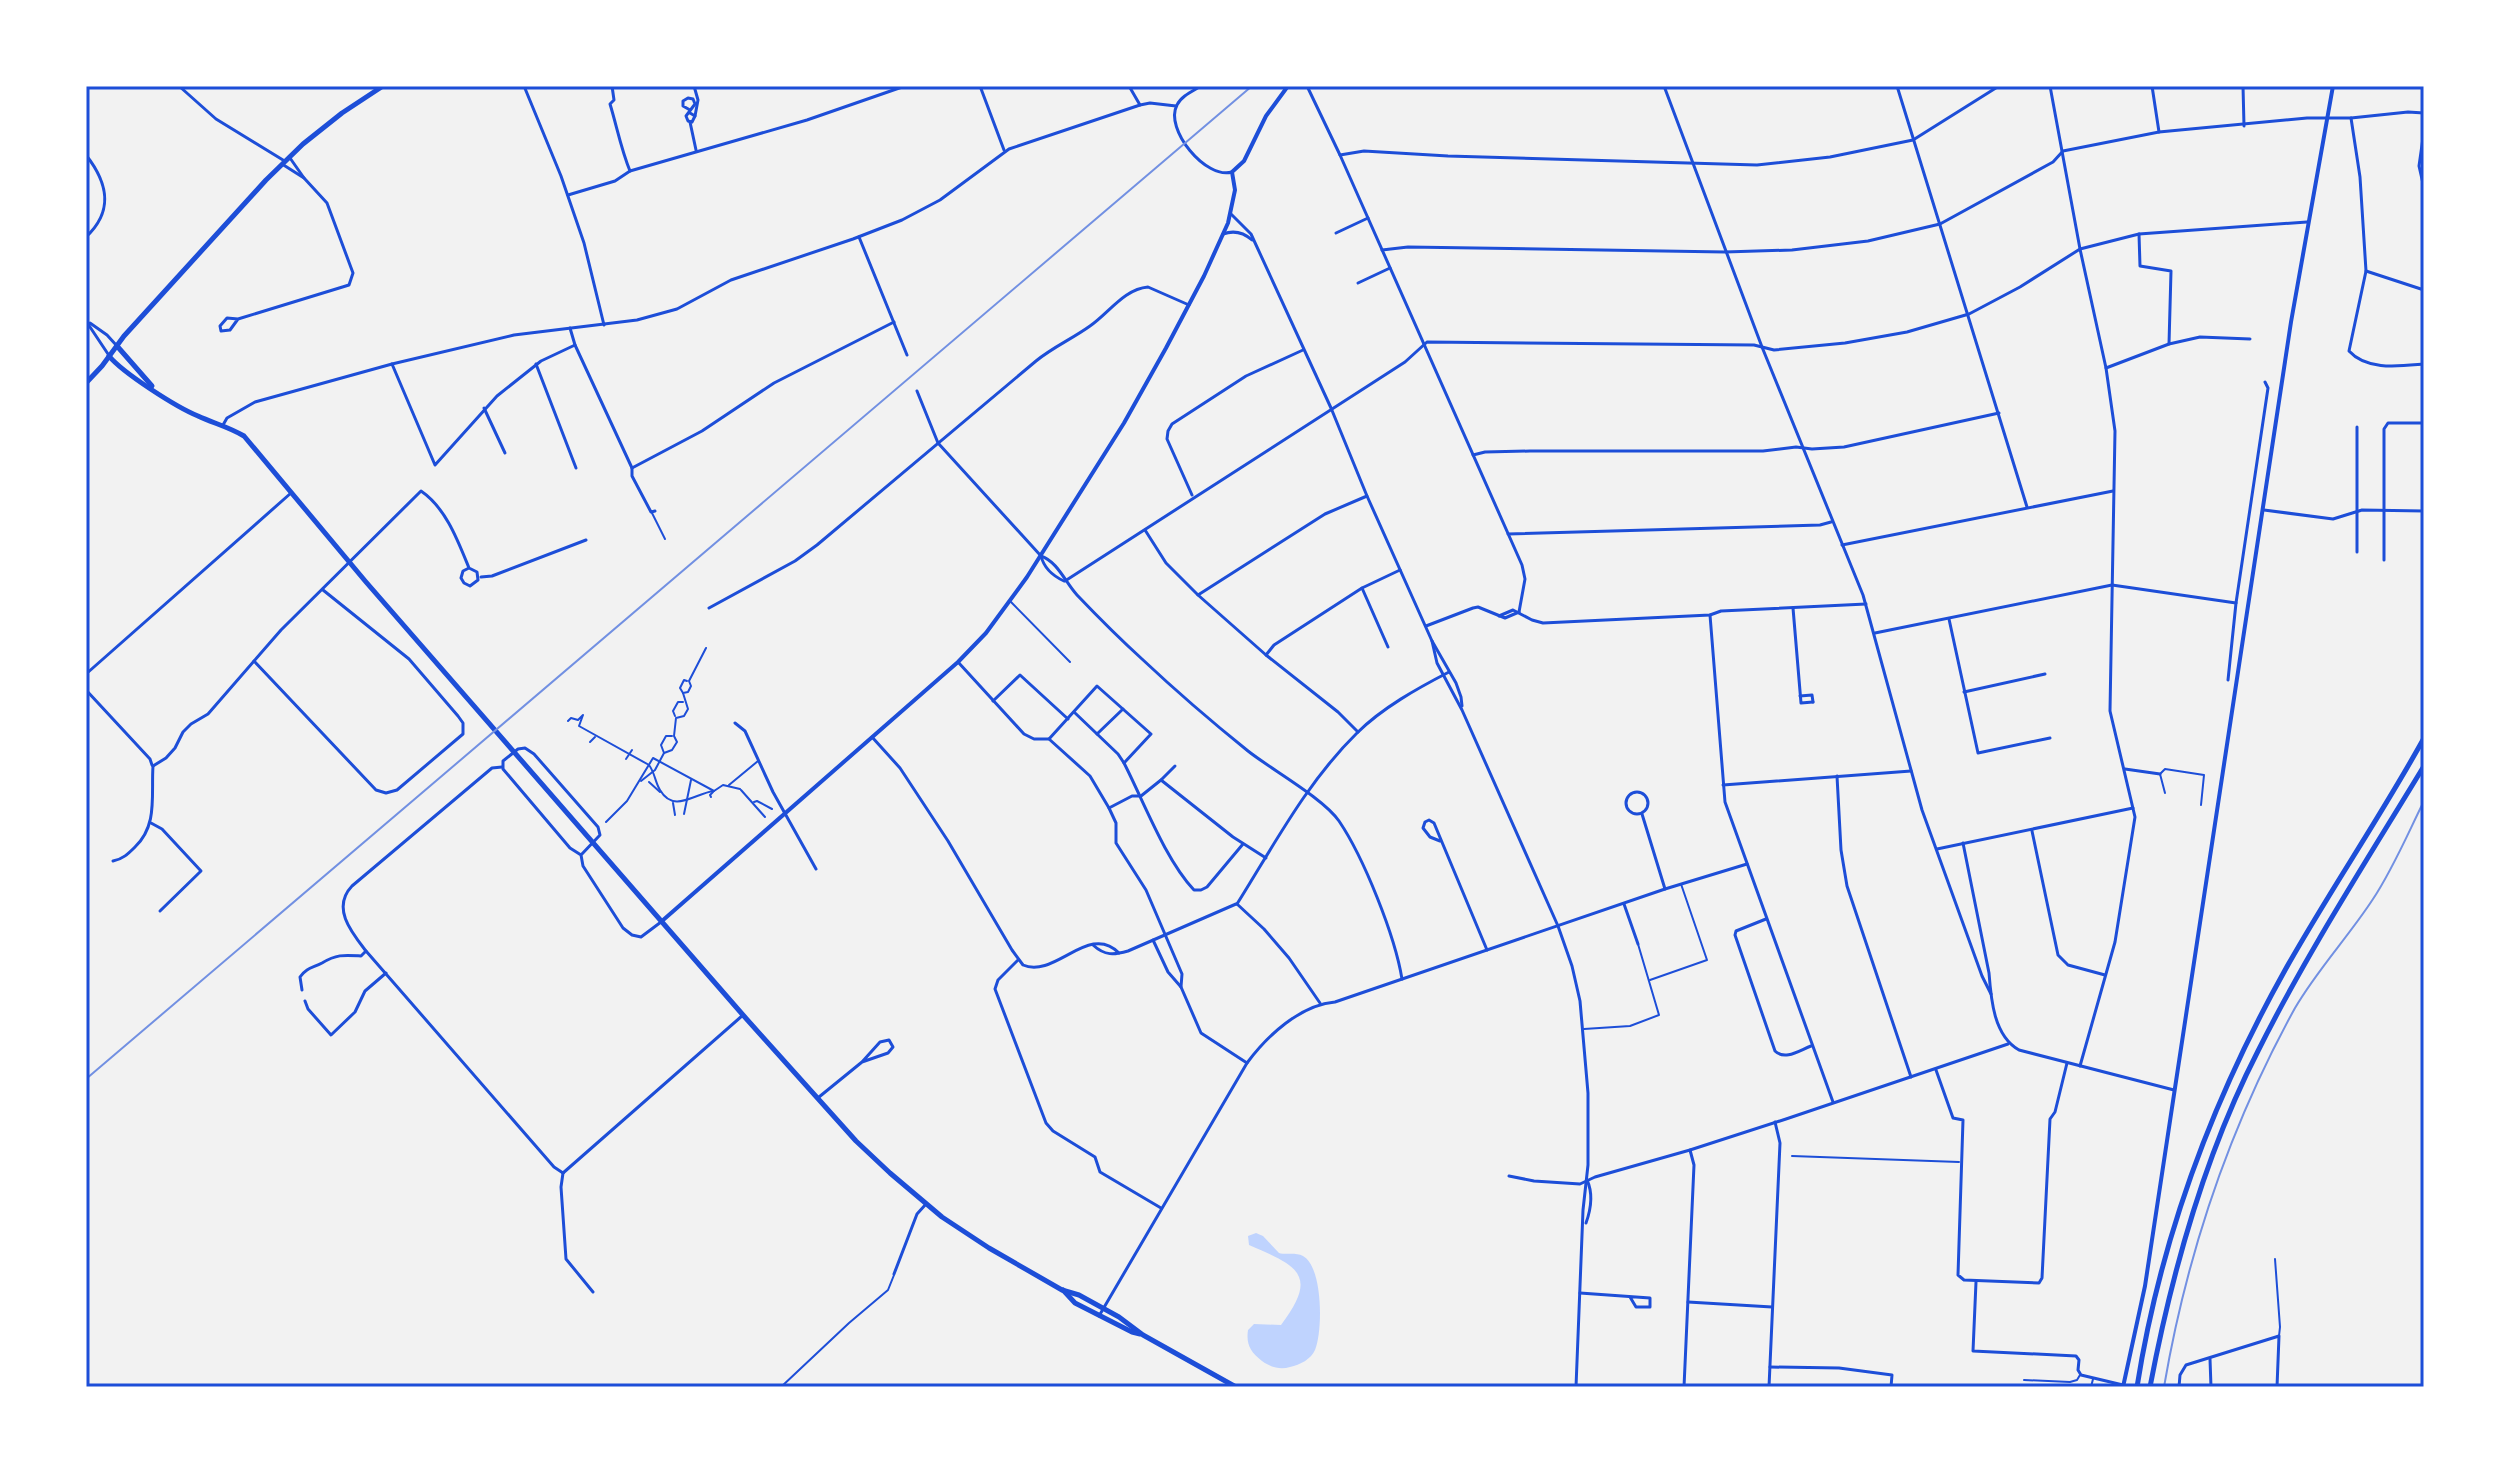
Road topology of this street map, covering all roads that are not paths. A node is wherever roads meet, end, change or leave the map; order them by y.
1 (179, 86) edge
2 (383, 86) edge
3 (524, 86) edge
4 (612, 86) edge
5 (694, 86) edge
6 (905, 86) edge
7 (980, 86) edge
8 (1129, 86) edge
9 (1201, 86) edge
10 (1288, 86) edge
11 (1307, 86) edge
12 (1664, 86) edge
13 (1897, 86) edge
14 (1999, 86) edge
15 (2050, 86) edge
16 (2152, 86) edge
17 (2243, 86) edge
18 (2333, 86) edge
19 (696, 101) junction
20 (1140, 105) junction
21 (1176, 106) junction
22 (690, 112) junction
23 (2424, 113) edge
24 (695, 116) junction
25 (2351, 118) junction
26 (2326, 119) junction
27 (690, 122) junction
28 (2244, 126) junction
29 (2424, 131) edge
30 (2159, 132) junction
31 (1913, 140) junction
32 (696, 151) junction
33 (1005, 151) junction
34 (2063, 151) junction
35 (86, 155) edge
36 (1340, 155) junction
37 (286, 161) junction
38 (1693, 164) junction
39 (630, 171) junction
40 (1232, 172) junction
41 (304, 178) junction
42 (2424, 188) edge
43 (568, 195) junction
44 (1231, 214) junction
45 (1368, 218) junction
46 (2307, 222) junction
47 (1940, 224) junction
48 (1336, 233) dead end
49 (1223, 234) junction
50 (2139, 234) junction
51 (86, 237) edge
52 (859, 237) junction
53 (1255, 242) junction
54 (2080, 249) junction
55 (1382, 250) junction
56 (1725, 252) junction
57 (1390, 268) junction
58 (2366, 271) junction
59 (1358, 283) dead end
60 (2424, 290) edge
61 (1189, 305) junction
62 (1969, 314) junction
63 (238, 319) junction
64 (86, 321) edge
65 (894, 322) junction
66 (604, 325) junction
67 (570, 328) junction
68 (2250, 339) dead end
69 (2169, 344) junction
70 (575, 345) junction
71 (1425, 345) junction
72 (117, 346) junction
73 (1762, 347) junction
74 (1303, 350) junction
75 (907, 355) dead end
76 (109, 356) junction
77 (392, 364) junction
78 (536, 364) junction
79 (2424, 364) edge
80 (2106, 368) junction
81 (2265, 382) dead end
82 (86, 383) edge
83 (917, 391) dead end
84 (159, 392) junction
85 (484, 408) junction
86 (1331, 408) junction
87 (1999, 413) junction
88 (2424, 423) edge
89 (223, 425) junction
90 (2357, 427) dead end
91 (938, 443) junction
92 (1802, 448) junction
93 (505, 453) dead end
94 (1473, 455) junction
95 (576, 468) dead end
96 (632, 468) junction
97 (2114, 491) junction
98 (291, 493) junction
99 (1367, 496) junction
100 (1193, 497) junction
101 (2027, 507) junction
102 (2264, 510) junction
103 (2384, 510) junction
104 (2357, 511) junction
105 (2424, 511) edge
106 (653, 512) joint
107 (1832, 522) junction
108 (1145, 530) junction
109 (1508, 534) junction
110 (665, 539) dead end
111 (586, 540) dead end
112 (1842, 545) junction
113 (2357, 552) dead end
114 (1041, 556) junction
115 (2384, 560) dead end
116 (350, 564) junction
117 (469, 568) junction
118 (1400, 570) junction
119 (479, 577) junction
120 (1065, 581) junction
121 (2112, 585) junction
122 (1362, 588) junction
123 (323, 590) junction
124 (1198, 595) junction
125 (1011, 601) junction
126 (2236, 603) junction
127 (1866, 604) junction
128 (709, 608) dead end
129 (1793, 608) junction
130 (1519, 612) junction
131 (1710, 615) junction
132 (1949, 619) junction
133 (1426, 626) junction
134 (1875, 633) junction
135 (1432, 641) junction
136 (1388, 647) dead end
137 (706, 648) dead end
138 (1266, 655) junction
139 (254, 661) junction
140 (958, 662) junction
141 (1070, 662) dead end
142 (1449, 672) junction
143 (86, 674) edge
144 (2045, 674) dead end
145 (1443, 675) junction
146 (2228, 680) dead end
147 (86, 690) edge
148 (1964, 692) junction
149 (1800, 696) dead end
150 (993, 701) junction
151 (685, 702) junction
152 (1123, 709) junction
153 (1462, 710) junction
154 (1074, 712) junction
155 (676, 718) junction
156 (1068, 719) junction
157 (568, 721) dead end
158 (735, 723) dead end
159 (1358, 732) junction
160 (1097, 734) junction
161 (674, 736) junction
162 (596, 737) junction
163 (872, 737) junction
164 (2050, 738) dead end
165 (2424, 738) edge
166 (1049, 739) junction
167 (590, 742) dead end
168 (632, 750) dead end
169 (664, 753) junction
170 (629, 755) junction
171 (626, 759) dead end
172 (759, 760) junction
173 (660, 761) junction
174 (1124, 763) junction
175 (649, 765) junction
176 (153, 766) junction
177 (1175, 766) dead end
178 (2424, 766) edge
179 (502, 767) junction
180 (2125, 769) junction
181 (654, 771) junction
182 (1911, 771) junction
183 (2160, 774) junction
184 (1837, 776) junction
185 (648, 779) junction
186 (691, 779) junction
187 (1161, 780) junction
188 (640, 782) junction
189 (1723, 785) junction
190 (728, 786) junction
191 (714, 791) junction
192 (660, 792) junction
193 (1306, 793) junction
194 (2165, 793) dead end
195 (1141, 796) junction
196 (711, 797) dead end
197 (673, 801) junction
198 (686, 802) junction
199 (753, 803) junction
200 (2201, 805) dead end
201 (1109, 808) junction
202 (2133, 808) junction
203 (772, 809) dead end
204 (785, 813) junction
205 (684, 814) dead end
206 (1642, 814) junction
207 (675, 815) dead end
208 (765, 817) dead end
209 (606, 822) dead end
210 (151, 823) junction
211 (2032, 829) junction
212 (1440, 841) junction
213 (1963, 843) junction
214 (1243, 844) junction
215 (1937, 849) junction
216 (581, 855) junction
217 (1266, 858) junction
218 (113, 861) dead end
219 (1747, 864) junction
220 (816, 869) dead end
221 (1681, 884) junction
222 (1665, 889) junction
223 (1237, 904) junction
224 (1624, 904) junction
225 (160, 911) dead end
226 (1766, 919) junction
227 (662, 921) junction
228 (1558, 926) junction
229 (1165, 935) junction
230 (1153, 940) junction
231 (1638, 944) joint
232 (1487, 950) junction
233 (366, 951) junction
234 (1018, 960) junction
235 (386, 973) junction
236 (2105, 975) junction
237 (1402, 979) junction
238 (1649, 981) junction
239 (1181, 987) junction
240 (302, 990) dead end
241 (1991, 994) junction
242 (305, 1001) dead end
243 (1320, 1003) junction
244 (743, 1015) junction
245 (1584, 1029) junction
246 (2008, 1044) junction
247 (1811, 1046) junction
248 (862, 1062) junction
249 (1247, 1063) junction
250 (2067, 1063) junction
251 (2080, 1066) junction
252 (1936, 1070) junction
253 (1911, 1077) junction
254 (2175, 1090) junction
255 (817, 1098) junction
256 (1833, 1102) junction
257 (1775, 1122) junction
258 (1690, 1150) junction
259 (1792, 1156) dead end
260 (1963, 1162) junction
261 (563, 1173) junction
262 (1509, 1176) dead end
263 (1587, 1180) junction
264 (926, 1204) junction
265 (1161, 1208) junction
266 (2275, 1259) dead end
267 (894, 1274) joint
268 (1976, 1281) junction
269 (1062, 1290) junction
270 (593, 1292) dead end
271 (1580, 1293) junction
272 (1630, 1297) junction
273 (1688, 1302) junction
274 (1773, 1307) junction
275 (1103, 1308) junction
276 (1099, 1316) junction
277 (1143, 1335) junction
278 (2279, 1336) junction
279 (2210, 1358) junction
280 (1770, 1367) junction
281 (2081, 1374) junction
282 (2094, 1378) junction
283 (2024, 1380) dead end
284 (2123, 1386) edge
285 (781, 1387) edge
286 (1236, 1387) edge
287 (1576, 1387) edge
288 (1684, 1387) edge
289 (1769, 1387) edge
290 (1891, 1387) edge
291 (2091, 1387) edge
292 (2137, 1387) edge
293 (2150, 1387) edge
294 (2179, 1387) edge
295 (2211, 1387) edge
296 (2277, 1387) edge

1 - 37 street
2 - 37 main road
3 - 43 street
4 - 39 street
5 - 19 street
6 - 32 street
7 - 33 street
8 - 20 street
9 - 21 street
10 - 40 street
11 - 36 street
12 - 38 street
13 - 31 street
14 - 31 street
15 - 34 street
16 - 30 street
17 - 28 street
18 - 26 street
19 - 22 street
19 - 22 street
19 - 24 street
20 - 21 street
20 - 33 street
21 - 40 street
22 - 24 street
22 - 27 street
23 - 25 street
24 - 27 street
25 - 26 street
25 - 58 street
26 - 28 street
26 - 46 street
27 - 32 street
28 - 30 street
29 - 42 street
30 - 34 street
31 - 38 street
31 - 47 street
32 - 39 street
33 - 52 street
34 - 47 street
34 - 54 street
35 - 51 street
36 - 38 street
36 - 45 street
37 - 41 street
37 - 41 street
37 - 72 main road
38 - 56 street
39 - 43 street
40 - 44 street
41 - 63 street
43 - 66 street
44 - 49 street
44 - 53 street
45 - 48 street
45 - 55 street
46 - 50 street
46 - 102 street
47 - 56 street
47 - 62 street
49 - 53 street
49 - 61 street
50 - 54 street
50 - 69 street
52 - 65 street
52 - 66 street
53 - 74 street
54 - 62 street
54 - 80 street
55 - 56 street
55 - 57 street
56 - 73 street
57 - 59 street
57 - 71 street
58 - 60 street
58 - 79 street
61 - 91 street
61 - 114 street
62 - 73 street
62 - 87 street
63 - 63 street
64 - 72 street
64 - 76 street
65 - 75 street
65 - 96 street
66 - 67 street
67 - 70 street
67 - 77 street
68 - 69 street
69 - 80 street
70 - 78 street
70 - 96 street
71 - 73 street
71 - 86 street
71 - 94 street
72 - 76 main road
72 - 84 main road
73 - 92 street
74 - 86 street
74 - 100 street
76 - 82 main road
76 - 84 main road
77 - 85 street
77 - 89 street
78 - 85 street
78 - 95 street
80 - 97 street
81 - 126 street
83 - 91 street
84 - 89 main road
85 - 93 street
86 - 99 street
86 - 100 street
87 - 92 street
87 - 101 street
88 - 103 street
89 - 98 main road
90 - 104 street
91 - 114 street
91 - 128 street
92 - 94 street
92 - 107 street
94 - 109 street
96 - 106 street
97 - 101 street
97 - 121 street
98 - 116 main road
98 - 143 street
99 - 118 street
99 - 124 street
100 - 108 street
101 - 112 street
102 - 104 street
102 - 254 street
103 - 104 street
103 - 105 street
103 - 115 street
104 - 113 street
106 - 110 street
107 - 109 street
107 - 112 street
108 - 120 street
108 - 124 street
109 - 130 street
111 - 119 street
112 - 127 street
114 - 120 street
114 - 125 street
116 - 117 street
116 - 123 street
116 - 227 main road
117 - 119 street
117 - 119 street
118 - 122 street
118 - 133 street
120 - 193 street
121 - 126 street
121 - 132 street
121 - 180 street
122 - 136 street
122 - 138 street
123 - 139 street
123 - 139 street
124 - 138 street
125 - 140 street
125 - 141 street
126 - 146 street
127 - 129 street
127 - 134 street
129 - 131 street
129 - 149 street
130 - 131 street
130 - 133 street
131 - 189 street
132 - 134 street
132 - 148 street
133 - 135 street
134 - 182 street
135 - 142 street
135 - 145 street
137 - 151 street
138 - 159 street
139 - 176 street
140 - 150 street
140 - 163 street
142 - 145 street
142 - 153 street
144 - 148 street
145 - 153 street
145 - 159 street
147 - 176 street
148 - 164 street
150 - 156 street
150 - 166 street
151 - 155 street
151 - 155 street
152 - 154 street
152 - 160 street
152 - 174 street
153 - 228 street
154 - 156 street
154 - 160 street
155 - 161 street
156 - 166 street
157 - 162 street
158 - 172 street
159 - 193 street
160 - 174 street
161 - 169 street
161 - 169 street
162 - 167 street
162 - 170 street
163 - 204 street
163 - 234 street
165 - 292 main road
166 - 201 street
168 - 170 street
169 - 173 street
170 - 171 street
170 - 175 street
172 - 190 street
172 - 204 street
173 - 175 street
173 - 181 street
173 - 186 street
174 - 195 street
175 - 181 street
175 - 188 street
176 - 210 street
177 - 187 street
178 - 293 main road
179 - 216 street
179 - 216 street
179 - 233 street
180 - 183 street
180 - 202 street
181 - 185 street
181 - 192 street
182 - 184 street
182 - 215 street
183 - 194 street
183 - 200 street
184 - 189 street
184 - 253 street
185 - 188 street
185 - 192 street
186 - 191 street
186 - 198 street
187 - 195 street
187 - 214 street
188 - 209 street
189 - 219 street
190 - 191 street
190 - 199 street
191 - 196 street
191 - 198 street
192 - 197 street
193 - 217 street
193 - 237 street
195 - 201 street
195 - 214 street
197 - 198 street
197 - 207 street
198 - 205 street
199 - 203 street
199 - 208 street
201 - 229 street
202 - 211 street
202 - 236 street
204 - 220 street
204 - 227 street
206 - 206 street
206 - 222 street
210 - 218 street
210 - 225 street
211 - 213 street
211 - 236 street
212 - 212 street
212 - 232 street
213 - 215 street
213 - 241 street
214 - 217 street
215 - 241 street
216 - 227 street
217 - 223 street
219 - 221 street
219 - 226 street
221 - 222 street
221 - 238 street
222 - 224 street
223 - 229 street
223 - 243 street
224 - 228 street
224 - 231 street
226 - 247 street
226 - 247 street
227 - 244 main road
228 - 232 street
228 - 245 street
229 - 230 street
229 - 239 street
230 - 234 street
230 - 239 street
231 - 238 street
232 - 237 street
233 - 235 street
233 - 240 street
234 - 265 street
235 - 242 street
235 - 261 street
236 - 251 street
237 - 243 street
238 - 245 street
239 - 249 street
241 - 246 street
243 - 249 street
244 - 255 main road
244 - 261 street
245 - 263 street
246 - 250 street
246 - 252 street
247 - 256 street
248 - 248 street
248 - 255 street
249 - 265 street
250 - 251 street
250 - 268 street
251 - 254 street
252 - 253 street
252 - 260 street
253 - 256 street
254 - 284 street
255 - 264 main road
256 - 257 street
257 - 258 street
257 - 274 street
258 - 263 street
258 - 273 street
259 - 260 street
260 - 268 street
261 - 270 street
262 - 263 street
263 - 271 street
264 - 267 street
264 - 269 main road
265 - 275 street
266 - 278 street
267 - 285 street
268 - 281 street
269 - 275 main road
269 - 276 main road
271 - 272 street
271 - 287 street
272 - 272 street
273 - 274 street
273 - 288 street
274 - 280 street
275 - 276 street
275 - 277 main road
276 - 277 main road
277 - 286 main road
278 - 279 street
278 - 296 street
279 - 294 street
279 - 295 street
280 - 289 street
280 - 290 street
281 - 282 street
281 - 283 street
282 - 284 street
282 - 291 street

